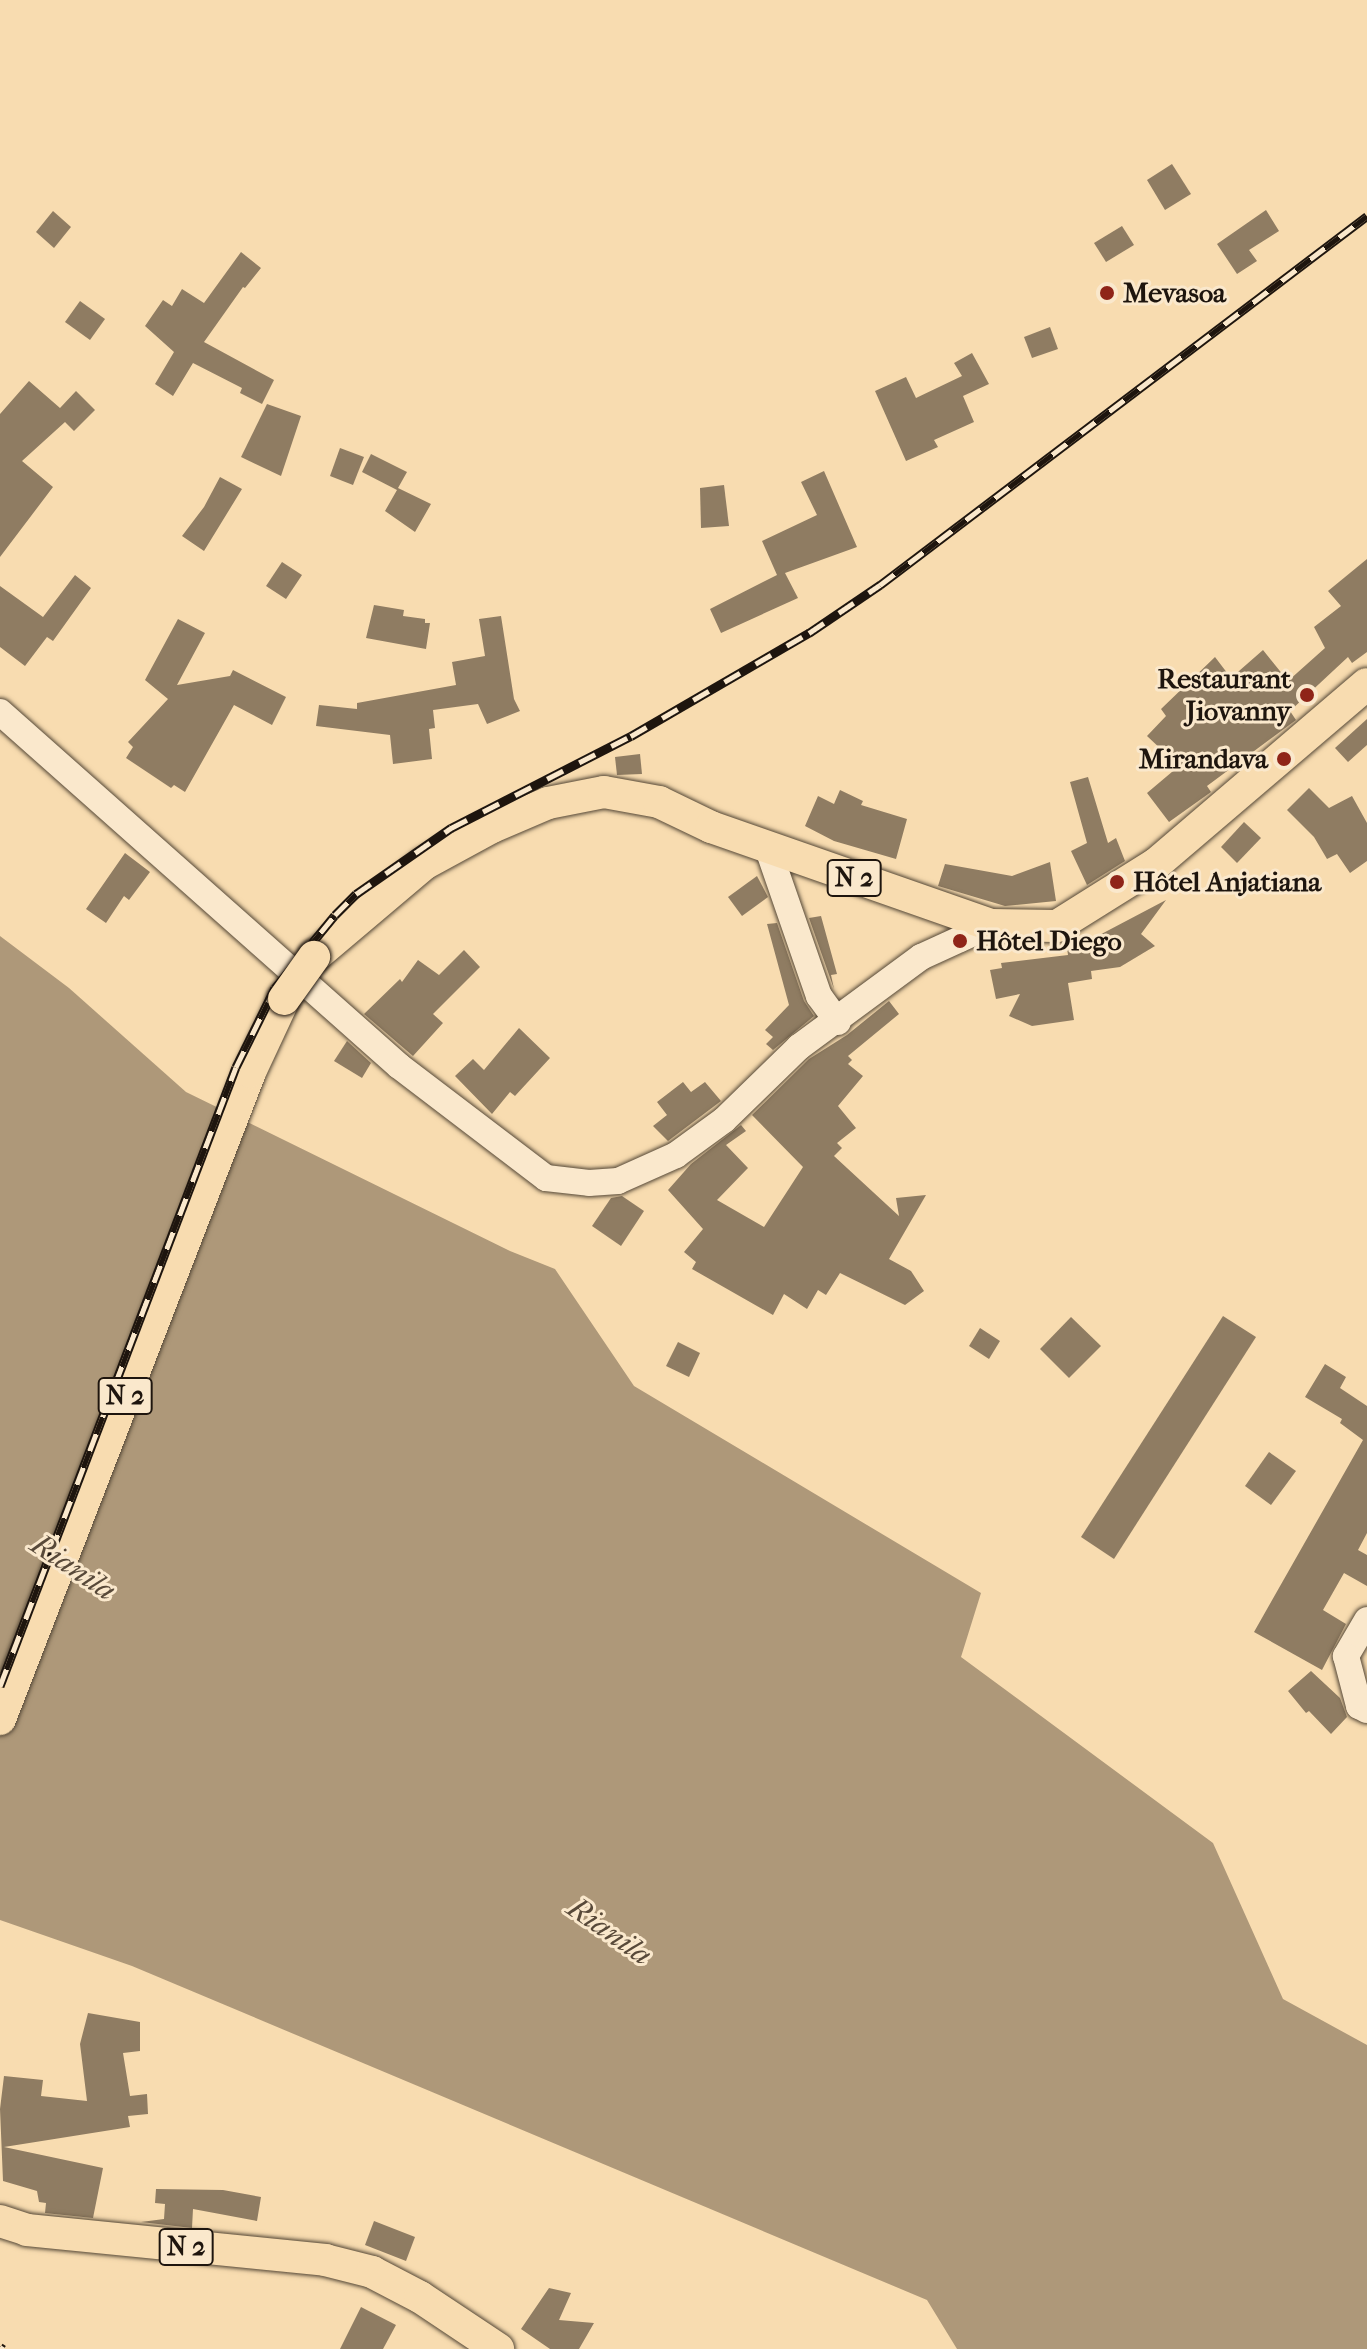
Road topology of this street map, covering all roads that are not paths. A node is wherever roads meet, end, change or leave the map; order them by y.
1 (1367, 684) edge
2 (0, 712) edge
3 (767, 846) junction
4 (991, 925) junction
5 (838, 1022) junction
6 (1367, 1620) edge
7 (1367, 1710) edge
8 (0, 1719) edge
9 (0, 2221) edge
10 (498, 2349) edge

1 - 4 main road, N 2
2 - 5 street
3 - 4 main road, N 2
3 - 5 street
3 - 8 main road, N 2, bridge
4 - 5 street
6 - 7 street
9 - 10 main road, N 2

